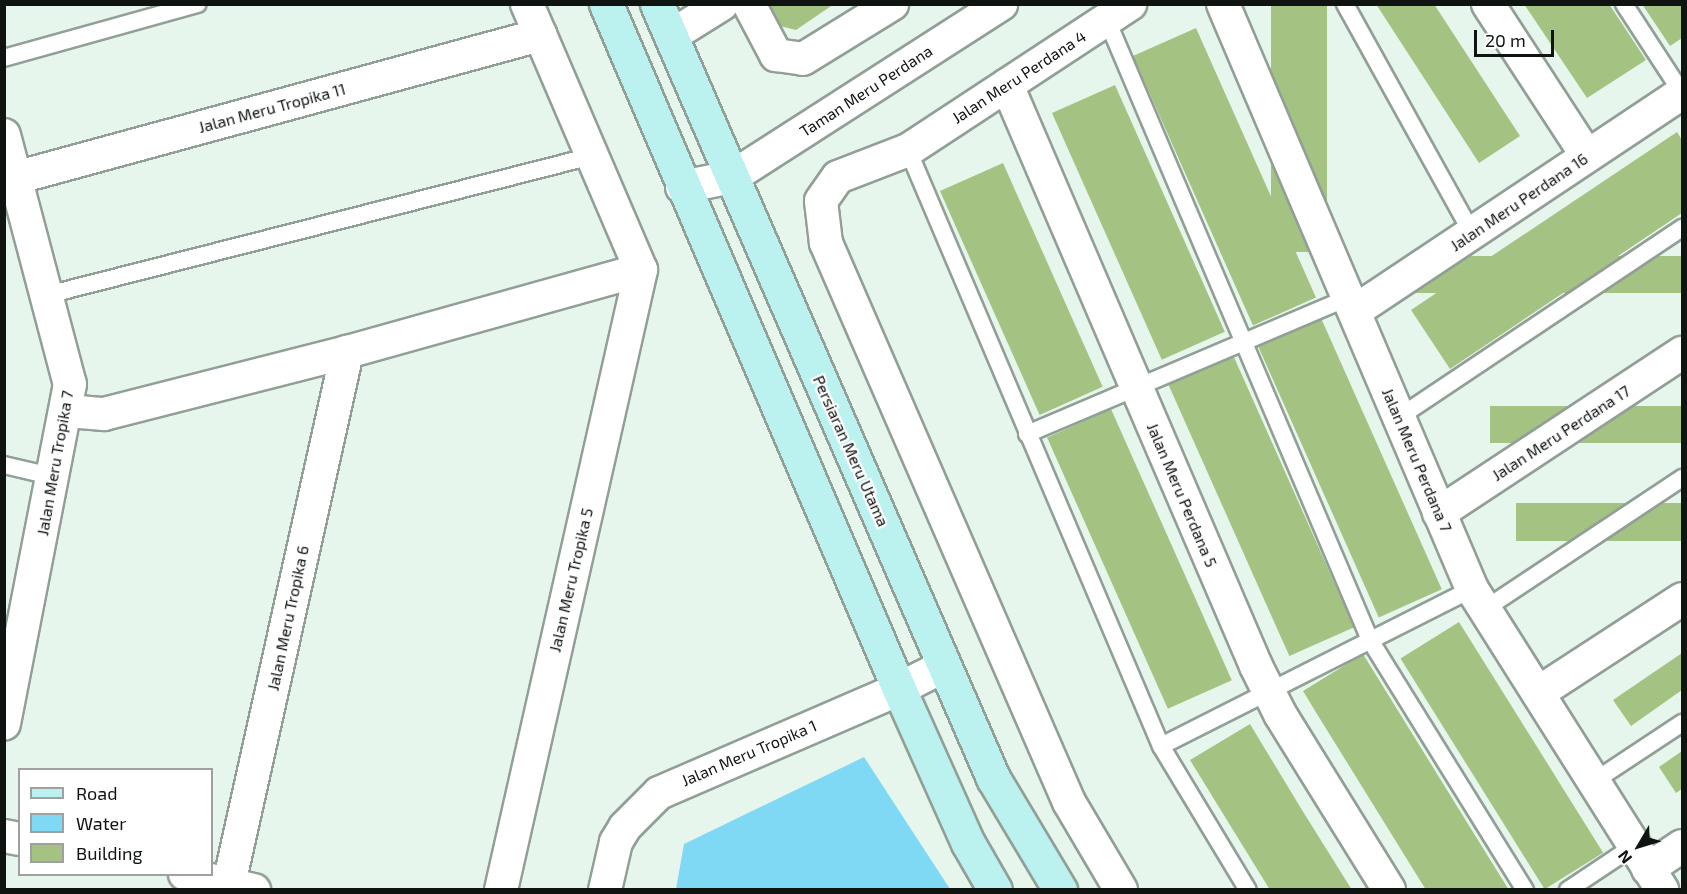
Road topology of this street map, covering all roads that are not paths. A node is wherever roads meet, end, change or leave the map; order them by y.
1 (198, 4) edge
2 (527, 4) edge
3 (606, 4) edge
4 (657, 4) edge
5 (722, 4) edge
6 (749, 4) edge
7 (892, 4) edge
8 (1001, 4) edge
9 (1222, 4) edge
10 (1346, 4) edge
11 (1488, 4) edge
12 (1624, 4) edge
13 (1118, 12) edge
14 (540, 35) junction
15 (671, 36) junction
16 (4, 58) edge
17 (1007, 85) junction
18 (1679, 102) edge
19 (4, 135) edge
20 (908, 150) junction
21 (592, 156) junction
22 (1587, 156) junction
23 (732, 177) junction
24 (10, 180) edge
25 (682, 187) junction
26 (1683, 228) edge
27 (1472, 233) junction
28 (640, 270) junction
29 (47, 295) junction
30 (1352, 304) junction
31 (1243, 342) junction
32 (347, 352) junction
33 (1683, 353) edge
34 (1135, 386) junction
35 (68, 411) junction
36 (1398, 418) junction
37 (1027, 434) junction
38 (4, 465) edge
39 (55, 477) junction
40 (1683, 478) edge
41 (1439, 513) junction
42 (17, 596) edge
43 (1478, 599) junction
44 (1683, 599) edge
45 (1370, 640) junction
46 (944, 666) junction
47 (900, 689) junction
48 (1268, 690) junction
49 (1538, 693) junction
50 (5, 716) edge
51 (1683, 723) edge
52 (1161, 746) junction
53 (1593, 782) junction
54 (1683, 846) edge
55 (1648, 868) edge
56 (194, 876) edge
57 (241, 887) edge
58 (501, 890) edge
59 (605, 890) edge
60 (995, 890) edge
61 (1060, 890) edge
62 (1121, 890) edge
63 (1248, 890) edge
64 (1389, 890) edge
65 (1525, 890) edge
66 (1568, 890) edge

1 - 16 lane
2 - 14 street
3 - 25 main road
4 - 15 main road, Persiaran Meru Utama
5 - 15 street
6 - 7 street
8 - 23 street, Taman Meru Perdana
9 - 30 street, Jalan Meru Perdana 7
10 - 27 lane
11 - 22 street
12 - 18 lane
13 - 17 street, Jalan Meru Perdana 4
13 - 31 lane
14 - 21 street
14 - 24 street, Jalan Meru Tropika 11
15 - 23 main road, Persiaran Meru Utama
17 - 20 street, Jalan Meru Perdana 4
17 - 34 street, Jalan Meru Perdana 5
18 - 22 street, Jalan Meru Perdana 16
19 - 24 street, Jalan Meru Tropika 7
20 - 37 lane
20 - 62 street, Jalan Meru Perdana 4
21 - 28 street
21 - 29 lane
22 - 27 street, Jalan Meru Perdana 16
23 - 25 street
23 - 46 main road, Persiaran Meru Utama
24 - 29 street, Jalan Meru Tropika 7
25 - 47 main road
26 - 36 lane
27 - 30 street, Jalan Meru Perdana 16
28 - 32 street
28 - 58 street, Jalan Meru Tropika 5
29 - 35 street, Jalan Meru Tropika 7
30 - 31 lane
30 - 36 street, Jalan Meru Perdana 7
31 - 34 lane
31 - 45 lane
32 - 35 street
32 - 57 street, Jalan Meru Tropika 6
33 - 41 street, Jalan Meru Perdana 17
34 - 37 lane
34 - 48 street, Jalan Meru Perdana 5
35 - 39 street, Jalan Meru Tropika 7
36 - 41 street, Jalan Meru Perdana 7
37 - 52 lane
38 - 39 lane
39 - 42 street, Jalan Meru Tropika 7
40 - 43 lane
41 - 43 street, Jalan Meru Perdana 7
42 - 50 street, Jalan Meru Tropika 7
43 - 45 lane
43 - 49 street, Jalan Meru Perdana 7
44 - 49 street
45 - 48 lane
45 - 65 lane
46 - 47 street, Jalan Meru Tropika 1
46 - 61 main road, Persiaran Meru Utama
47 - 59 street, Jalan Meru Tropika 1
47 - 60 main road
48 - 52 lane
48 - 64 street, Jalan Meru Perdana 5
49 - 53 street, Jalan Meru Perdana 7
51 - 53 lane
52 - 63 lane
53 - 55 street, Jalan Meru Perdana 7
54 - 55 street
55 - 66 lane
56 - 57 street

